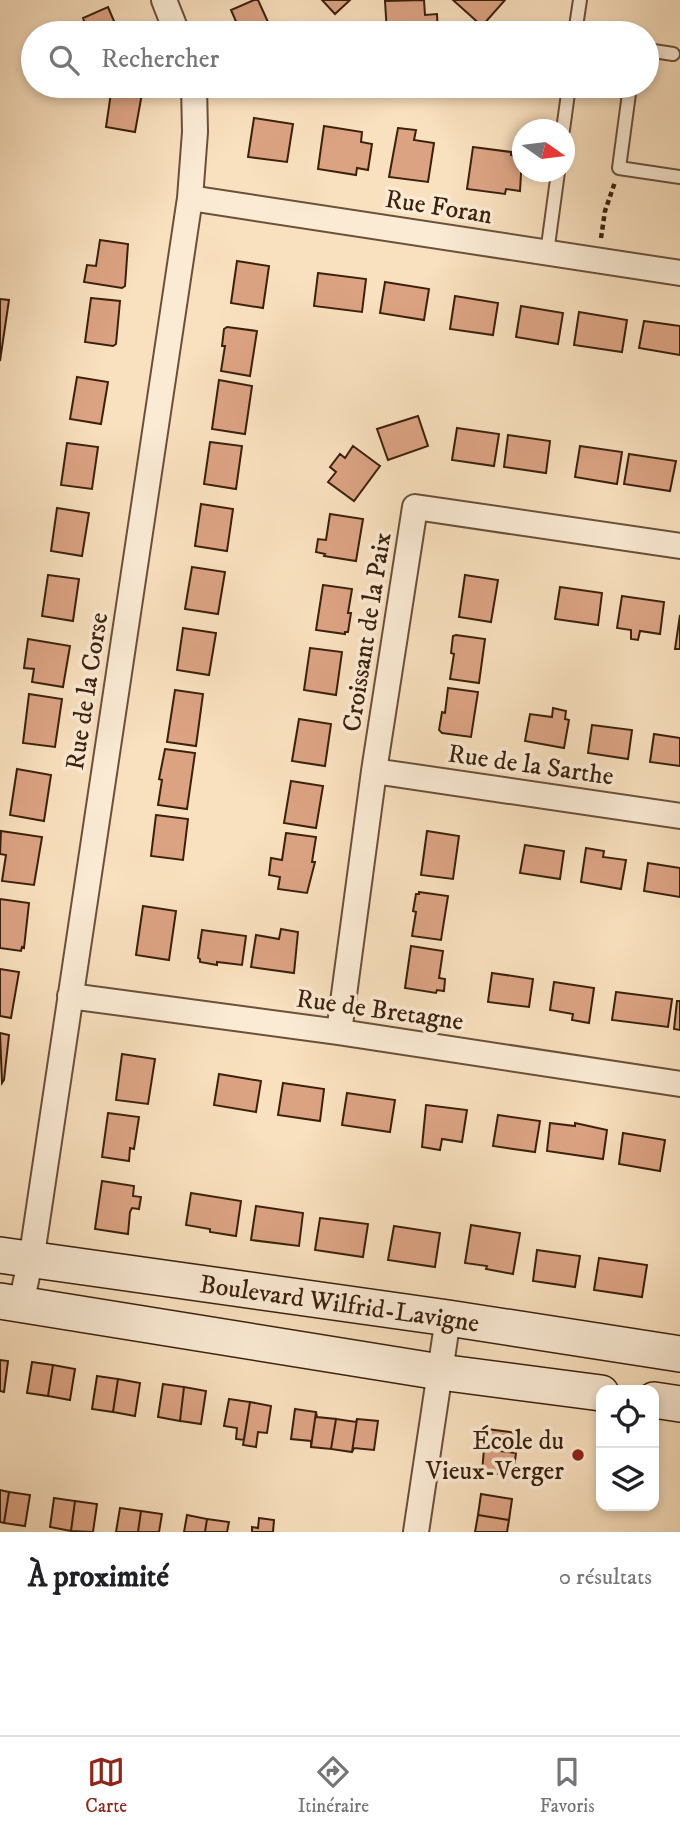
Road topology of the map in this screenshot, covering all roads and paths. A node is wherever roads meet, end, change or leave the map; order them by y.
1 (164, 0) edge
2 (580, 0) edge
3 (172, 21) edge
4 (577, 21) edge
5 (659, 52) edge
6 (673, 54) dead end
7 (194, 98) edge
8 (567, 98) edge
9 (629, 98) edge
10 (564, 119) edge
11 (620, 168) junction
12 (680, 177) edge
13 (557, 182) edge
14 (190, 198) junction
15 (600, 239) dead end
16 (547, 253) junction
17 (680, 273) edge
18 (680, 546) edge
19 (374, 771) junction
20 (680, 816) edge
21 (70, 996) junction
22 (339, 1032) junction
23 (680, 1084) edge
24 (15, 1257) edge
25 (11, 1303) edge
26 (448, 1318) junction
27 (680, 1354) edge
28 (440, 1372) junction
29 (596, 1391) edge
30 (659, 1401) edge
31 (680, 1404) edge
32 (415, 1532) edge

1 - 3 street
2 - 4 lane
5 - 6 lane
7 - 14 street, Rue de la Corse
8 - 10 lane
9 - 11 lane
11 - 12 lane
11 - 15 path
13 - 16 lane
14 - 16 street, Rue Foran
14 - 21 street, Rue de la Corse
16 - 17 street, Rue Foran
18 - 19 street, Croissant de la Paix
19 - 20 street, Rue de la Sarthe
19 - 22 street, Croissant de la Paix
21 - 22 street, Rue de Bretagne
21 - 24 street, Rue de la Corse
22 - 23 street, Rue de Bretagne
24 - 25 street, Rue de la Corse
24 - 26 main road, Boulevard Wilfrid-Lavigne
25 - 28 main road, Boulevard Wilfrid-Lavigne
26 - 27 main road, Boulevard Wilfrid-Lavigne
26 - 28 street
28 - 29 main road, Boulevard Wilfrid-Lavigne
28 - 32 street
30 - 31 main road

